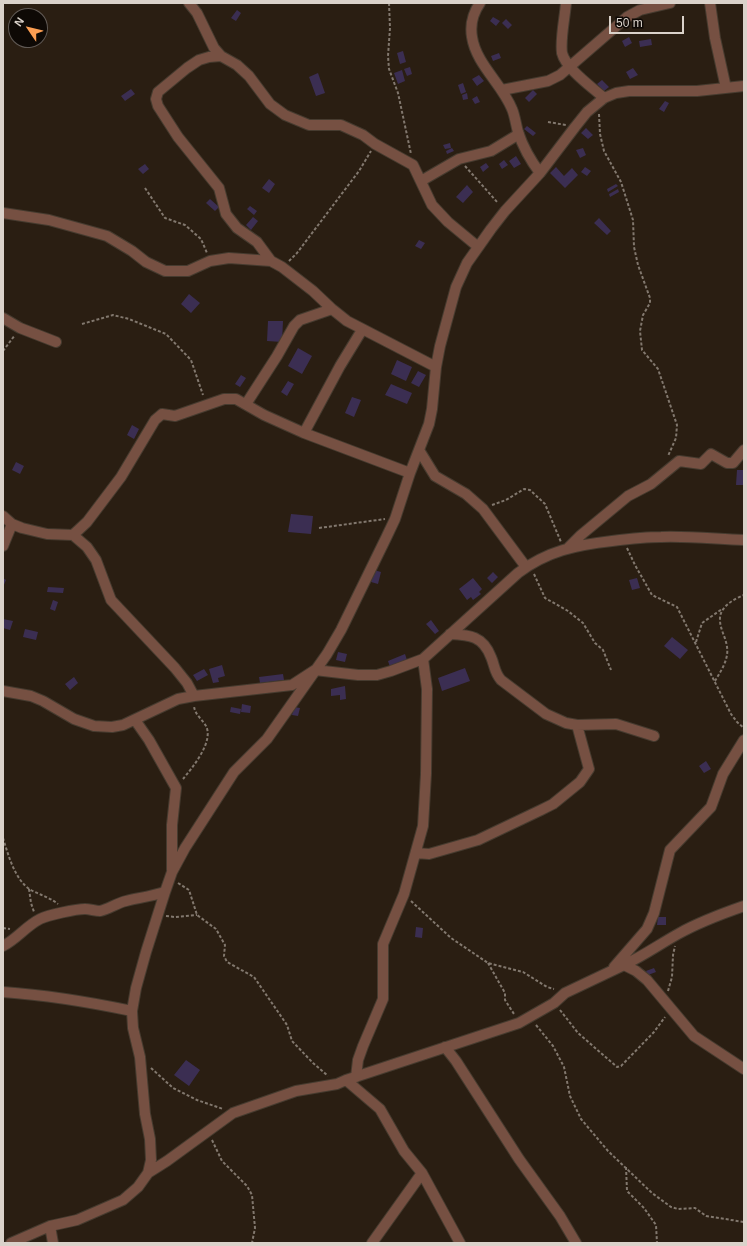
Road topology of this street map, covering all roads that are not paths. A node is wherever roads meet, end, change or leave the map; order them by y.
1 (189, 3) edge
2 (480, 3) edge
3 (566, 3) edge
4 (670, 3) edge
5 (710, 3) edge
6 (645, 6) edge
7 (221, 56) junction
8 (569, 67) junction
9 (744, 86) edge
10 (726, 88) junction
11 (502, 90) junction
12 (600, 101) junction
13 (519, 134) junction
14 (540, 173) junction
15 (421, 181) junction
16 (3, 213) edge
17 (477, 246) junction
18 (270, 261) junction
19 (332, 309) junction
20 (3, 318) edge
21 (362, 330) junction
22 (56, 342) dead end
23 (436, 367) junction
24 (246, 404) junction
25 (304, 433) junction
26 (419, 450) junction
27 (744, 450) edge
28 (410, 473) junction
29 (3, 516) edge
30 (12, 524) junction
31 (73, 535) junction
32 (744, 540) edge
33 (3, 546) edge
34 (566, 548) junction
35 (526, 567) junction
36 (450, 634) junction
37 (423, 659) junction
38 (315, 670) junction
39 (3, 690) edge
40 (194, 696) junction
41 (134, 720) junction
42 (577, 725) junction
43 (654, 736) dead end
44 (744, 740) edge
45 (416, 853) junction
46 (171, 876) junction
47 (165, 892) junction
48 (744, 906) edge
49 (3, 946) edge
50 (624, 965) junction
51 (612, 970) junction
52 (3, 992) edge
53 (132, 1011) junction
54 (446, 1047) junction
55 (744, 1069) edge
56 (356, 1077) junction
57 (342, 1082) junction
58 (148, 1173) junction
59 (422, 1173) junction
60 (50, 1226) junction
61 (11, 1243) edge
62 (53, 1243) edge
63 (372, 1243) edge
64 (460, 1243) edge
65 (576, 1243) edge

1 - 7 street
2 - 11 street
3 - 8 street
4 - 6 street
5 - 10 street
6 - 8 street
7 - 15 street
7 - 18 street
8 - 11 street
8 - 12 street
9 - 10 street
10 - 12 street
11 - 13 street
12 - 14 street
13 - 14 street
13 - 15 street
14 - 17 street
15 - 17 street
16 - 18 street
17 - 23 street
18 - 19 street
19 - 21 street
19 - 24 street
20 - 22 street
21 - 23 street
21 - 25 street
23 - 26 street
24 - 25 street
24 - 31 street
25 - 28 street
26 - 28 street
26 - 35 street
27 - 34 street
28 - 38 street
29 - 30 street
30 - 31 street
30 - 33 street
31 - 40 street
32 - 34 street
34 - 35 street
35 - 36 street
36 - 37 street
36 - 42 street
37 - 38 street
37 - 45 street
38 - 40 street
38 - 46 street
39 - 41 street
40 - 41 street
41 - 46 street
42 - 43 street
42 - 45 street
44 - 51 street
45 - 56 street
46 - 47 street
47 - 49 street
47 - 53 street
48 - 50 street
50 - 51 street
50 - 55 street
51 - 54 street
52 - 53 street
53 - 58 street
54 - 56 street
54 - 65 street
56 - 57 street
57 - 58 street
57 - 59 street
58 - 60 street
59 - 63 street
59 - 64 street
60 - 61 street
60 - 62 street

